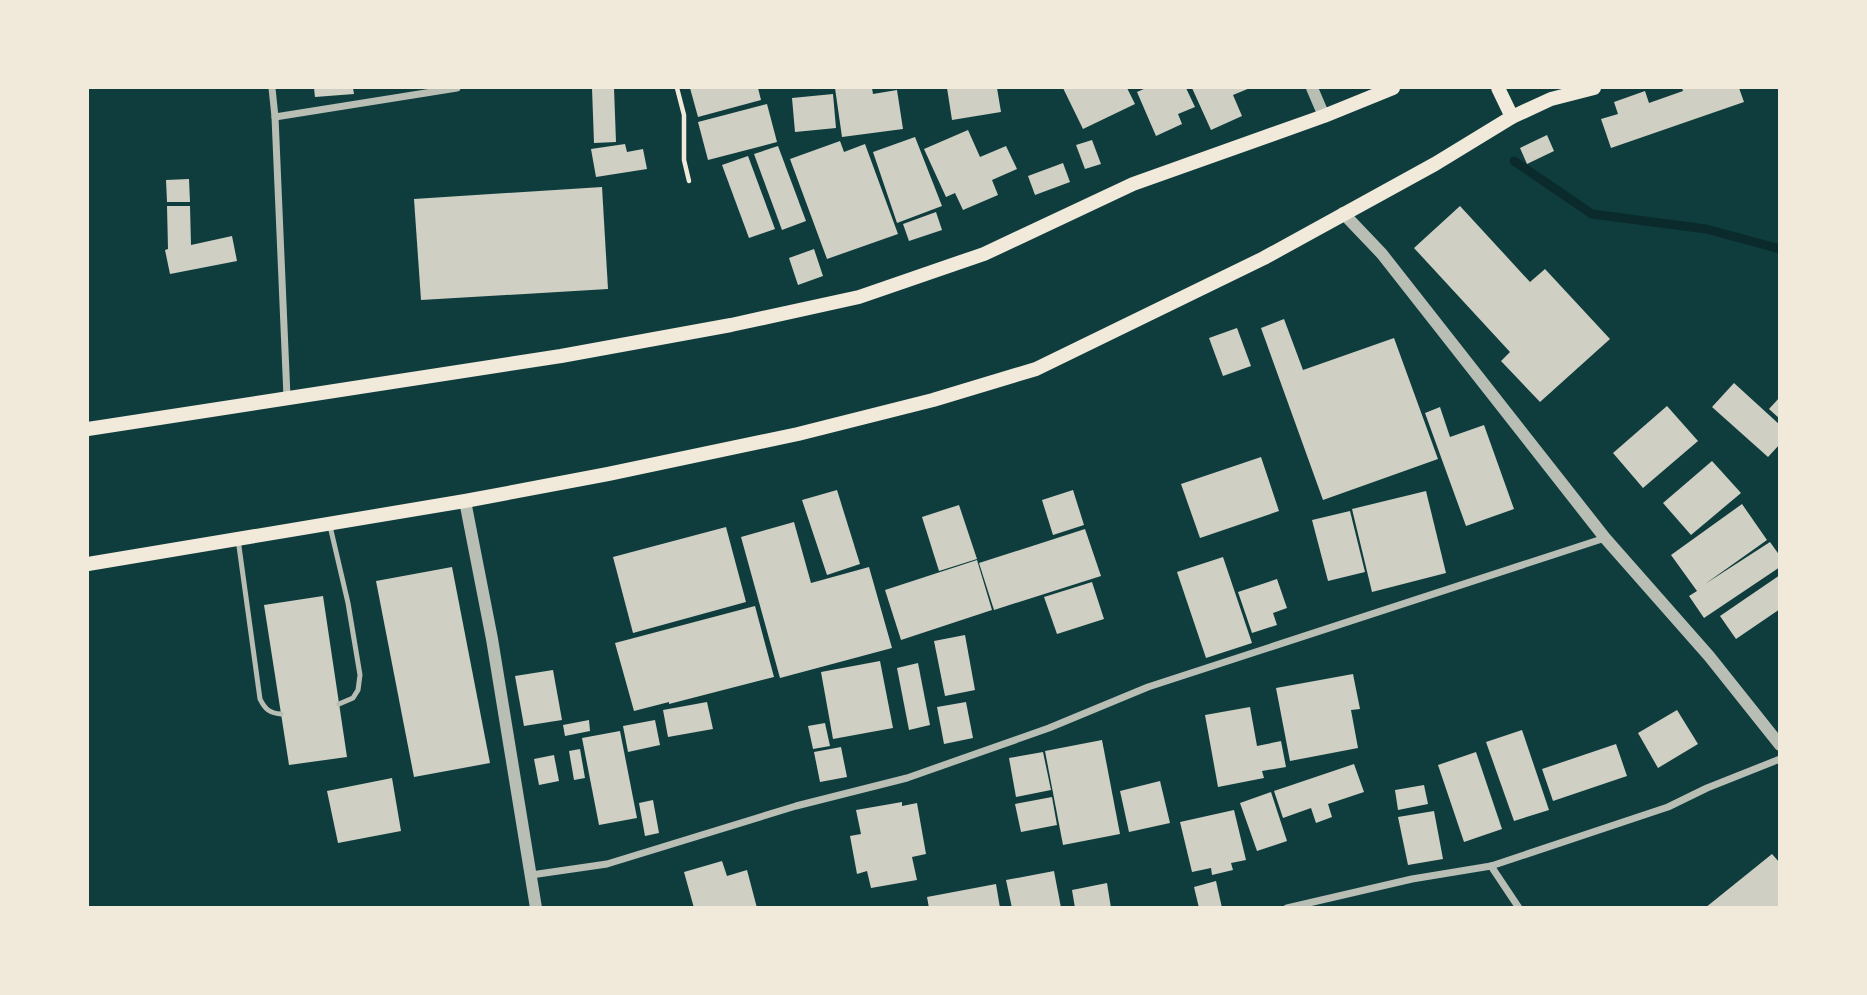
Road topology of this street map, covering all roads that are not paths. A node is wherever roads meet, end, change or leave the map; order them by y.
1 (272, 88) edge
2 (457, 88) edge
3 (1312, 88) edge
4 (1393, 88) edge
5 (1498, 88) edge
6 (1594, 88) edge
7 (1324, 116) junction
8 (275, 117) junction
9 (1512, 117) junction
10 (1343, 213) junction
11 (287, 397) junction
12 (88, 429) edge
13 (464, 501) junction
14 (329, 523) junction
15 (1605, 538) junction
16 (238, 540) junction
17 (88, 564) edge
18 (338, 704) dead end
19 (281, 714) dead end
20 (1780, 745) edge
21 (1780, 759) edge
22 (1491, 866) junction
23 (531, 876) junction
24 (536, 908) edge
25 (1287, 908) edge
26 (1519, 908) edge

1 - 8 street
2 - 8 street
3 - 7 street
4 - 7 main road
5 - 9 main road
6 - 9 main road
7 - 11 main road
8 - 11 street
9 - 10 main road
10 - 13 main road
10 - 15 street
11 - 12 main road
13 - 14 main road
13 - 23 street
14 - 16 main road
14 - 18 lane
15 - 20 street
15 - 23 street
16 - 17 main road
16 - 19 lane
21 - 22 street
22 - 25 street
22 - 26 street
23 - 24 street

